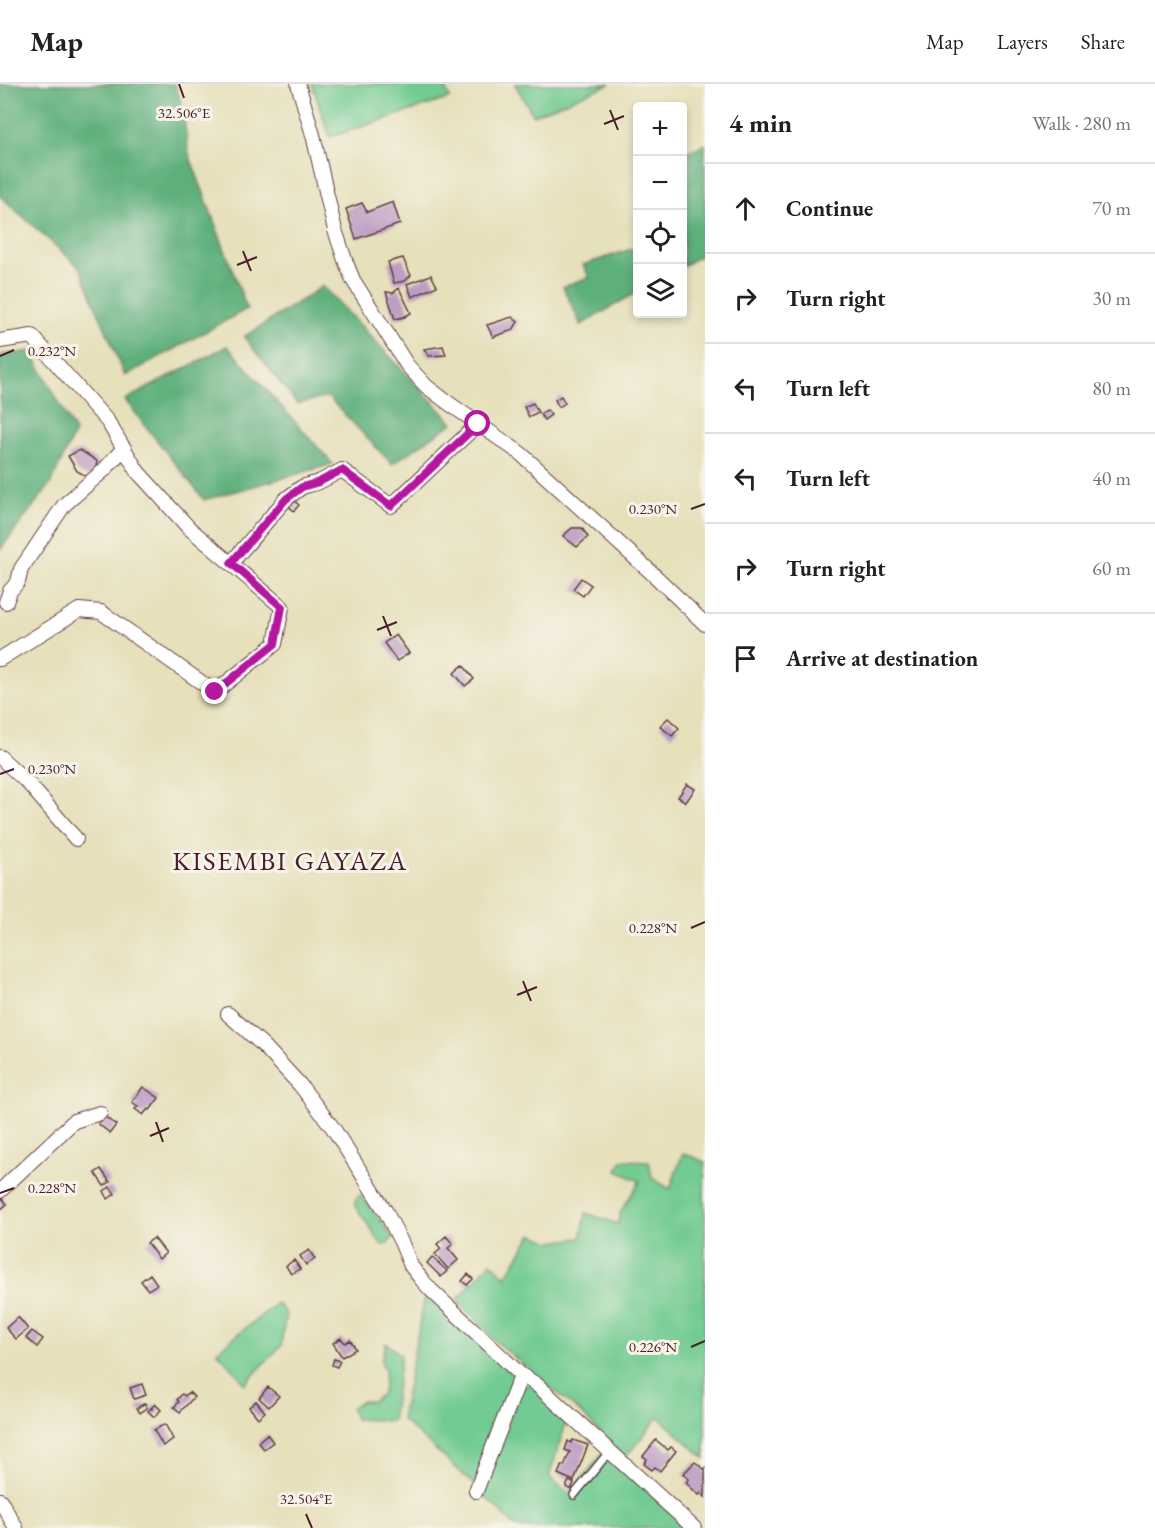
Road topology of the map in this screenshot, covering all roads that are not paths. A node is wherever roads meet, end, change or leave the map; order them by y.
1 (298, 84) edge
2 (0, 341) edge
3 (478, 424) junction
4 (124, 448) junction
5 (231, 563) junction
6 (6, 602) dead end
7 (705, 624) edge
8 (0, 659) edge
9 (0, 758) edge
10 (76, 839) dead end
11 (228, 1014) dead end
12 (100, 1113) dead end
13 (0, 1191) edge
14 (521, 1375) junction
15 (609, 1452) junction
16 (476, 1491) dead end
17 (574, 1495) dead end
18 (2, 1509) edge
19 (16, 1528) edge
20 (694, 1528) edge

1 - 3 street
2 - 4 street
3 - 5 street
3 - 7 street
4 - 5 street
4 - 6 street
5 - 8 street
9 - 10 street
11 - 14 street
12 - 13 street
14 - 15 street
14 - 16 street
15 - 17 lane
15 - 20 street
18 - 19 street

